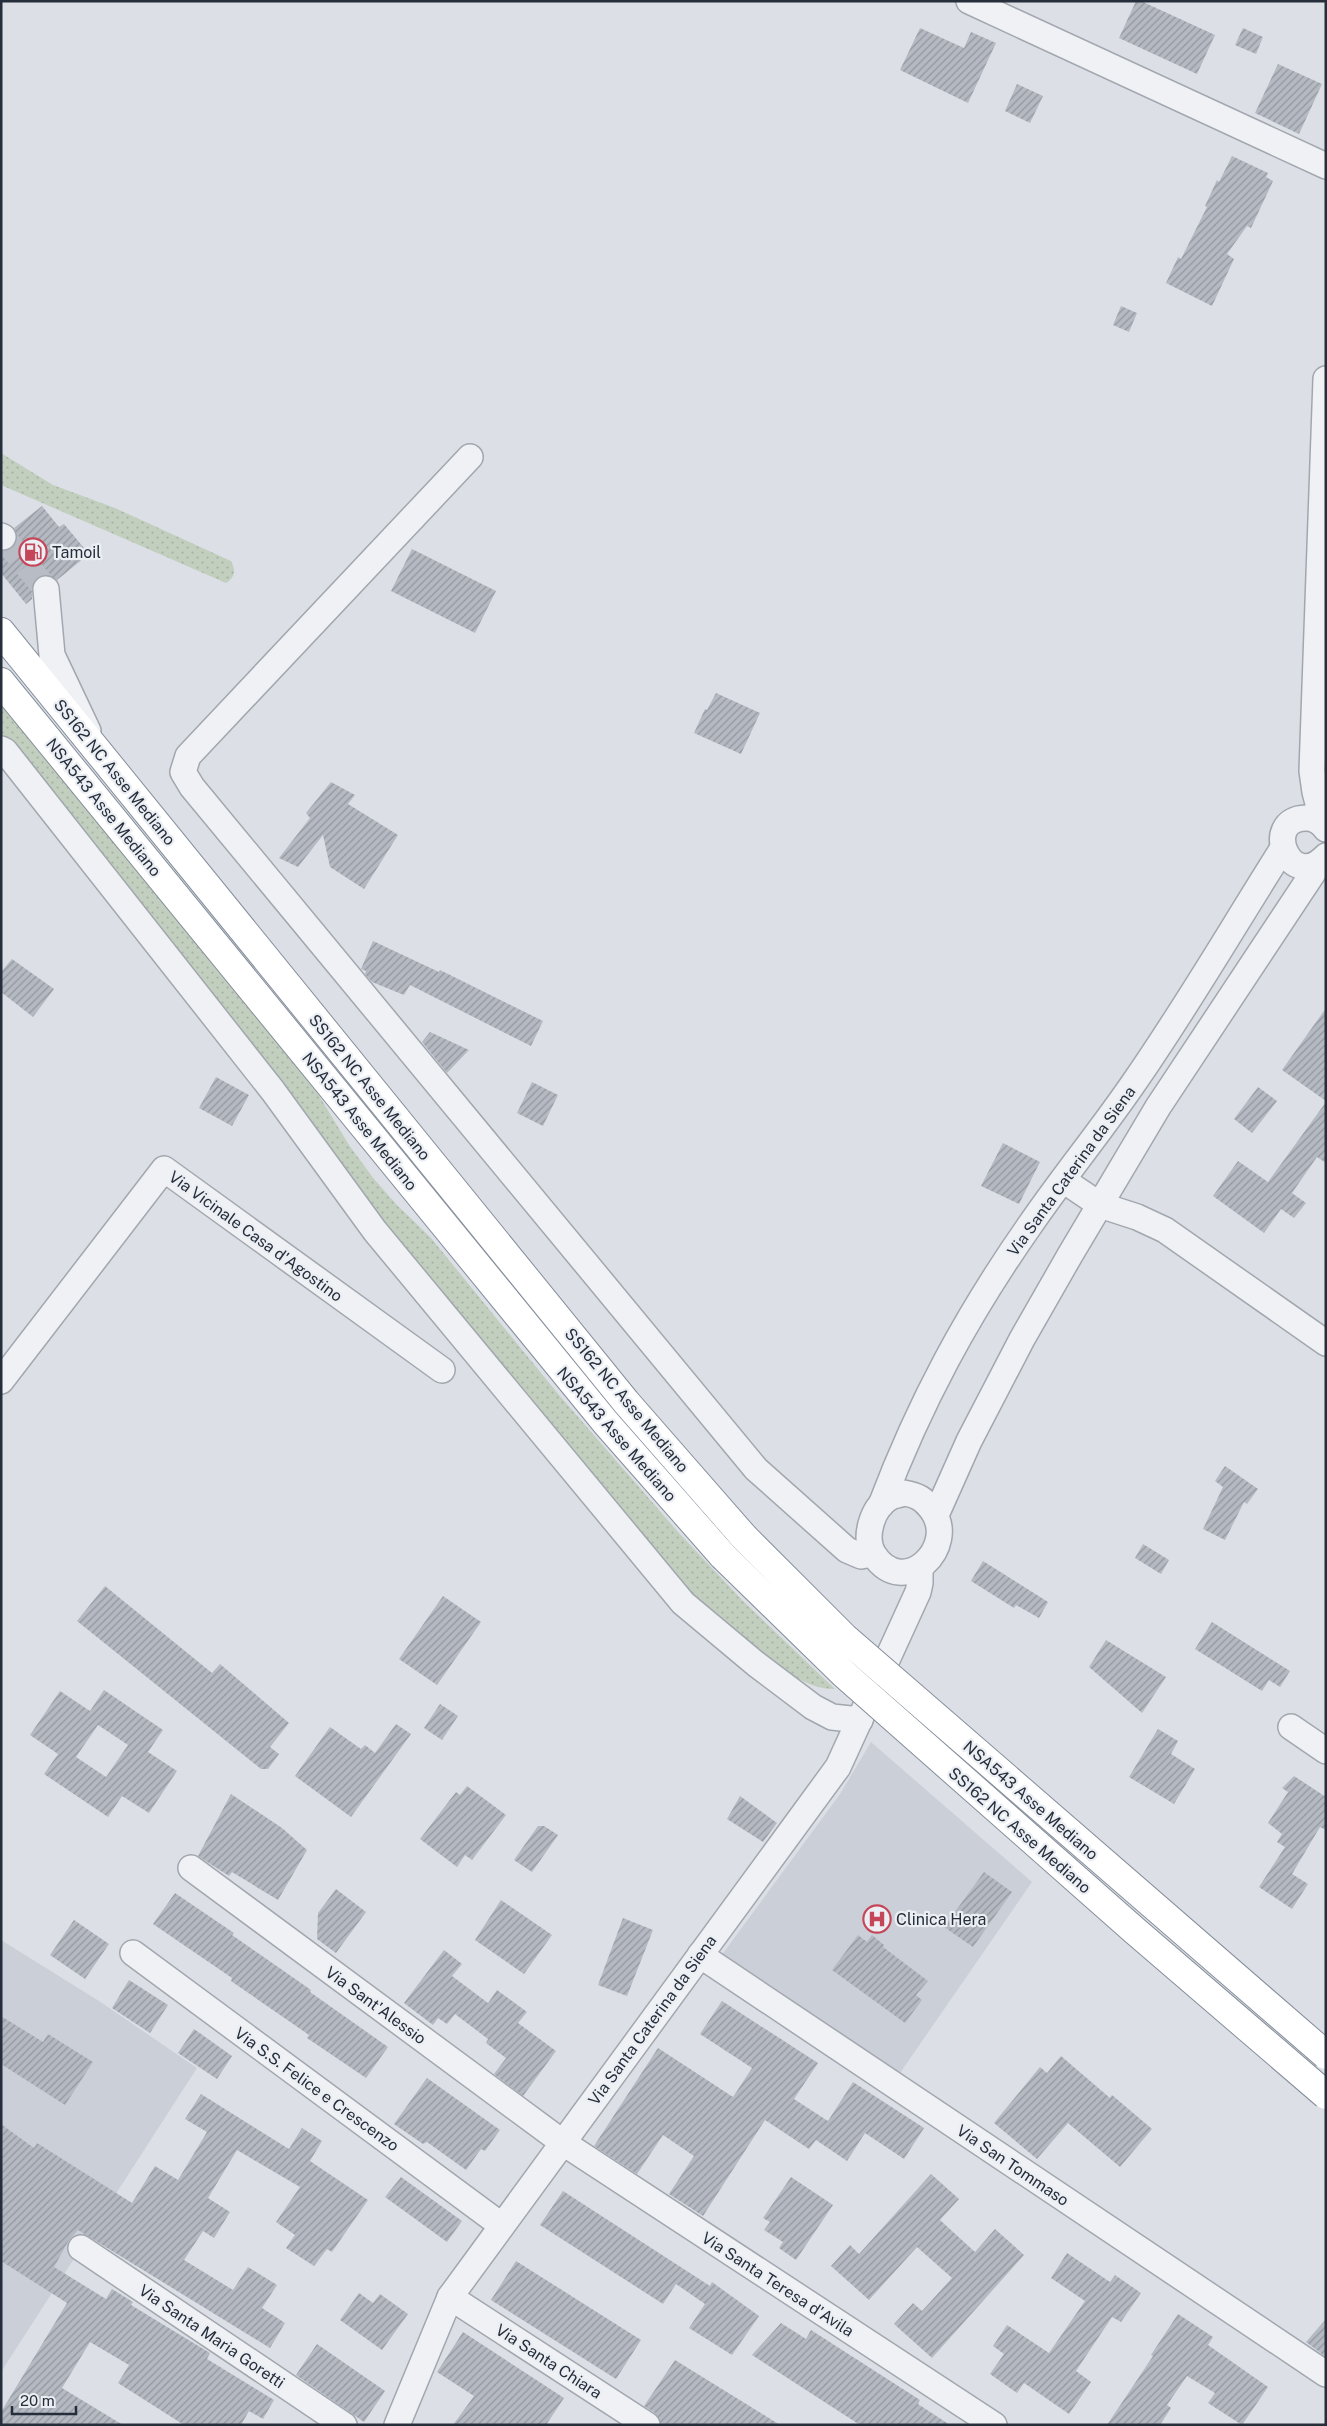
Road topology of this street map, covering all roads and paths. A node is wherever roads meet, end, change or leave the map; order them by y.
1 (969, 1) edge
2 (1326, 166) edge
3 (1326, 379) edge
4 (470, 457) dead end
5 (46, 589) tunnel mouth
6 (1, 632) edge
7 (1, 682) edge
8 (1, 749) edge
9 (96, 750) junction
10 (1312, 771) junction
11 (1295, 821) junction
12 (1325, 828) edge
13 (1283, 848) junction
14 (1323, 858) edge
15 (1234, 927) junction
16 (1265, 945) junction
17 (1063, 1180) junction
18 (1100, 1205) junction
19 (1326, 1343) edge
20 (442, 1370) dead end
21 (1, 1381) edge
22 (881, 1505) junction
23 (936, 1514) junction
24 (744, 1537) joint
25 (873, 1554) junction
26 (723, 1556) joint
27 (920, 1568) junction
28 (893, 1571) junction
29 (907, 1616) junction
30 (860, 1720) junction
31 (1291, 1727) dead end
32 (1326, 1751) edge
33 (191, 1868) dead end
34 (133, 1953) dead end
35 (700, 1955) junction
36 (1326, 2055) edge
37 (1326, 2095) edge
38 (562, 2142) junction
39 (501, 2224) junction
40 (81, 2248) dead end
41 (450, 2297) junction
42 (1326, 2374) edge
43 (344, 2425) edge
44 (397, 2425) edge
45 (647, 2425) edge
46 (994, 2425) edge

1 - 2 street
3 - 10 street
4 - 25 street
5 - 9 street
6 - 9 highway, SS162 NC Asse Mediano
7 - 26 highway, NSA543 Asse Mediano
8 - 30 street
9 - 24 highway, SS162 NC Asse Mediano
10 - 11 street, Via Santa Caterina da Siena
10 - 12 street
11 - 12 street
11 - 13 street, Via Santa Caterina da Siena
13 - 14 street
13 - 15 street, Via Santa Caterina da Siena
14 - 16 street, Via Santa Caterina da Siena
15 - 16 street
15 - 17 street, Via Santa Caterina da Siena
16 - 18 street, Via Santa Caterina da Siena
17 - 18 street
17 - 22 street, Via Santa Caterina da Siena
18 - 19 street
18 - 23 street, Via Santa Caterina da Siena
20 - 21 street, Via Vicinale Casa d'Agostino
22 - 23 street
22 - 25 street
23 - 27 street
24 - 36 highway, NSA543 Asse Mediano, bridge
25 - 28 street
26 - 37 highway, SS162 NC Asse Mediano, bridge
27 - 28 street
27 - 29 street, Via Santa Caterina da Siena
28 - 29 street
29 - 30 street, Via Santa Caterina da Siena
30 - 35 street, Via Santa Caterina da Siena
31 - 32 street
33 - 38 street, Via Sant'Alessio
34 - 39 street, Via S.S. Felice e Crescenzo
35 - 38 street, Via Santa Caterina da Siena
35 - 42 street, Via San Tommaso
38 - 39 street, Via Santa Caterina da Siena
38 - 46 street, Via Santa Teresa d'Avila
39 - 41 street, Via Santa Caterina da Siena
40 - 43 street, Via Santa Maria Goretti
41 - 44 street, Via Santa Caterina da Siena
41 - 45 street, Via Santa Chiara

